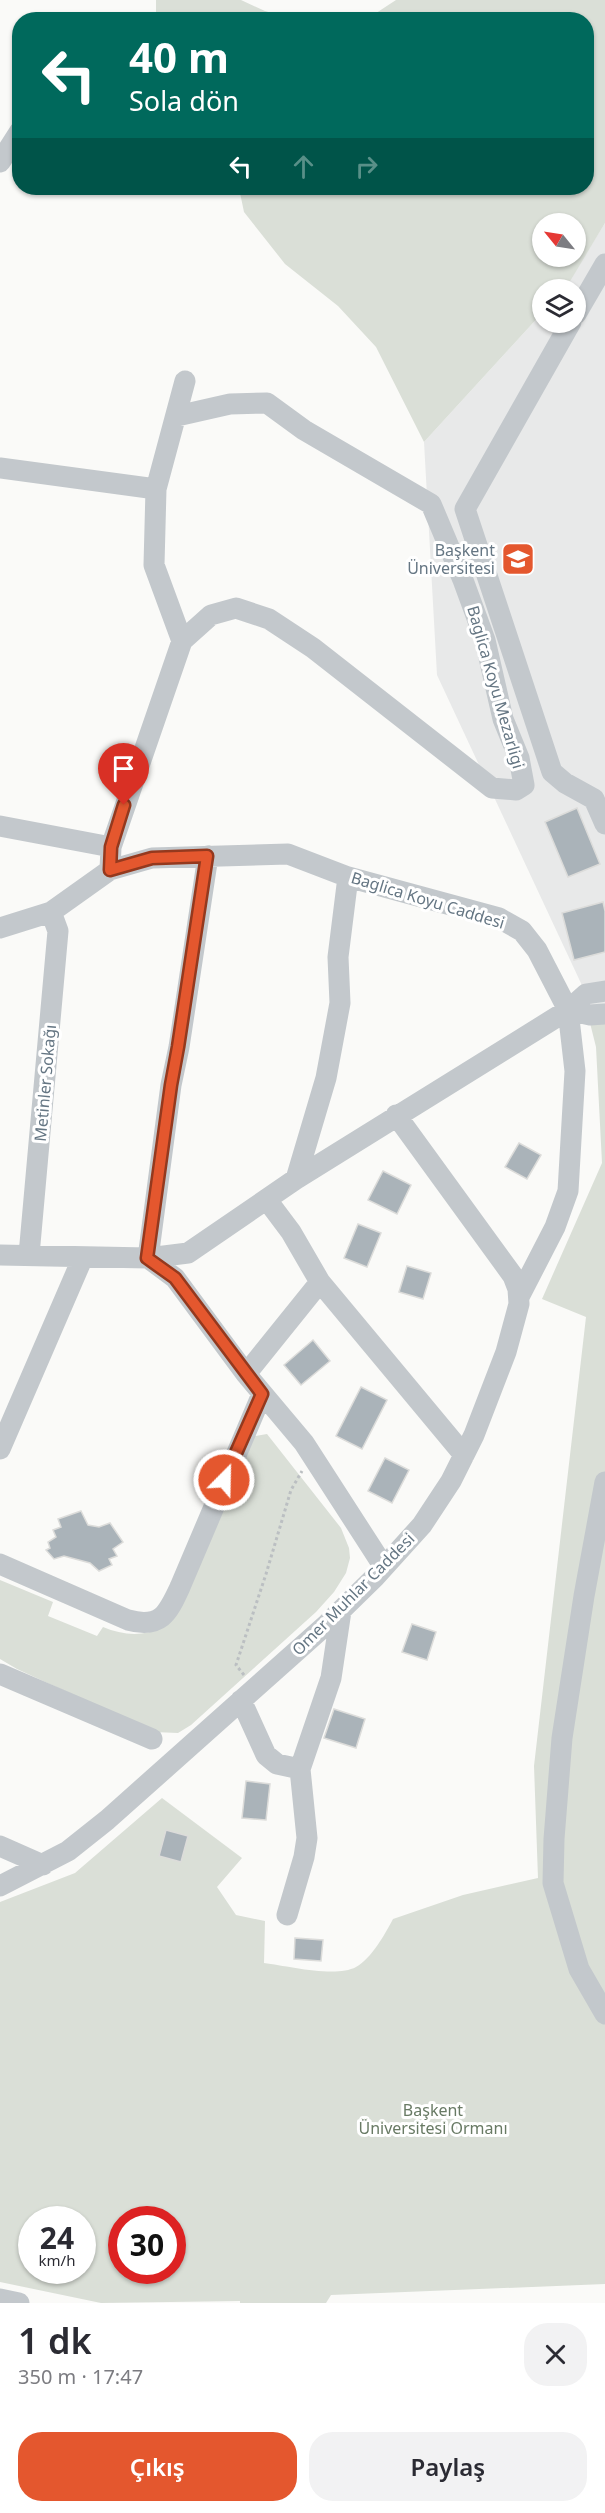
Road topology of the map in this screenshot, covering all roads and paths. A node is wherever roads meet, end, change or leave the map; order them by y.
1 (12, 143) edge
2 (0, 162) edge
3 (605, 264) edge
4 (586, 297) edge
5 (565, 333) edge
6 (185, 381) dead end
7 (177, 416) junction
8 (0, 468) edge
9 (156, 489) junction
10 (182, 641) junction
11 (605, 824) edge
12 (0, 826) edge
13 (111, 847) junction
14 (207, 856) junction
15 (110, 870) junction
16 (348, 877) junction
17 (51, 912) junction
18 (0, 928) edge
19 (605, 991) edge
20 (568, 1010) junction
21 (605, 1014) edge
22 (396, 1115) junction
23 (296, 1179) junction
24 (267, 1200) junction
25 (0, 1255) edge
26 (29, 1255) junction
27 (83, 1257) junction
28 (147, 1258) junction
29 (320, 1282) junction
30 (519, 1297) junction
31 (246, 1374) junction
32 (262, 1394) junction
33 (0, 1449) edge
34 (311, 1454) junction
35 (464, 1455) junction
36 (605, 1482) edge
37 (0, 1564) edge
38 (384, 1567) junction
39 (341, 1611) junction
40 (0, 1674) edge
41 (247, 1695) junction
42 (152, 1738) dead end
43 (300, 1769) junction
44 (0, 1846) edge
45 (43, 1864) junction
46 (0, 1886) edge
47 (287, 1915) dead end
48 (605, 2014) edge
49 (0, 2299) edge
50 (19, 2303) edge

1 - 2 street
3 - 4 street
5 - 11 street
6 - 7 street
7 - 9 street
7 - 10 street, Baglica Koyu Mezarligi
8 - 9 street
9 - 10 street
10 - 13 street
12 - 13 street
13 - 15 street
14 - 15 street, Baglica Koyu Caddesi
14 - 16 street, Baglica Koyu Caddesi
14 - 28 street
15 - 17 street, Baglica Koyu Caddesi
16 - 20 street, Baglica Koyu Caddesi
16 - 23 street
17 - 18 street, Baglica Koyu Caddesi
17 - 26 street, Metinler Sokağı
19 - 20 street
20 - 21 street
20 - 22 street
20 - 30 street, Baglica Koyu Caddesi
22 - 23 street
22 - 30 street
23 - 24 street
24 - 28 street
24 - 29 street
25 - 26 street
26 - 27 street
27 - 28 street
27 - 33 street
28 - 31 street
29 - 31 street
29 - 35 street
30 - 35 street, Omer Muhlar Caddesi
31 - 32 street
32 - 34 street
32 - 37 street
34 - 38 street
34 - 41 path
35 - 38 street, Omer Muhlar Caddesi
36 - 48 street
38 - 39 street, Omer Muhlar Caddesi
39 - 41 street, Omer Muhlar Caddesi
39 - 43 street
40 - 42 street
41 - 43 street
41 - 45 street, Omer Muhlar Caddesi
43 - 47 street
44 - 45 street
45 - 46 street, Omer Muhlar Caddesi
49 - 50 street

